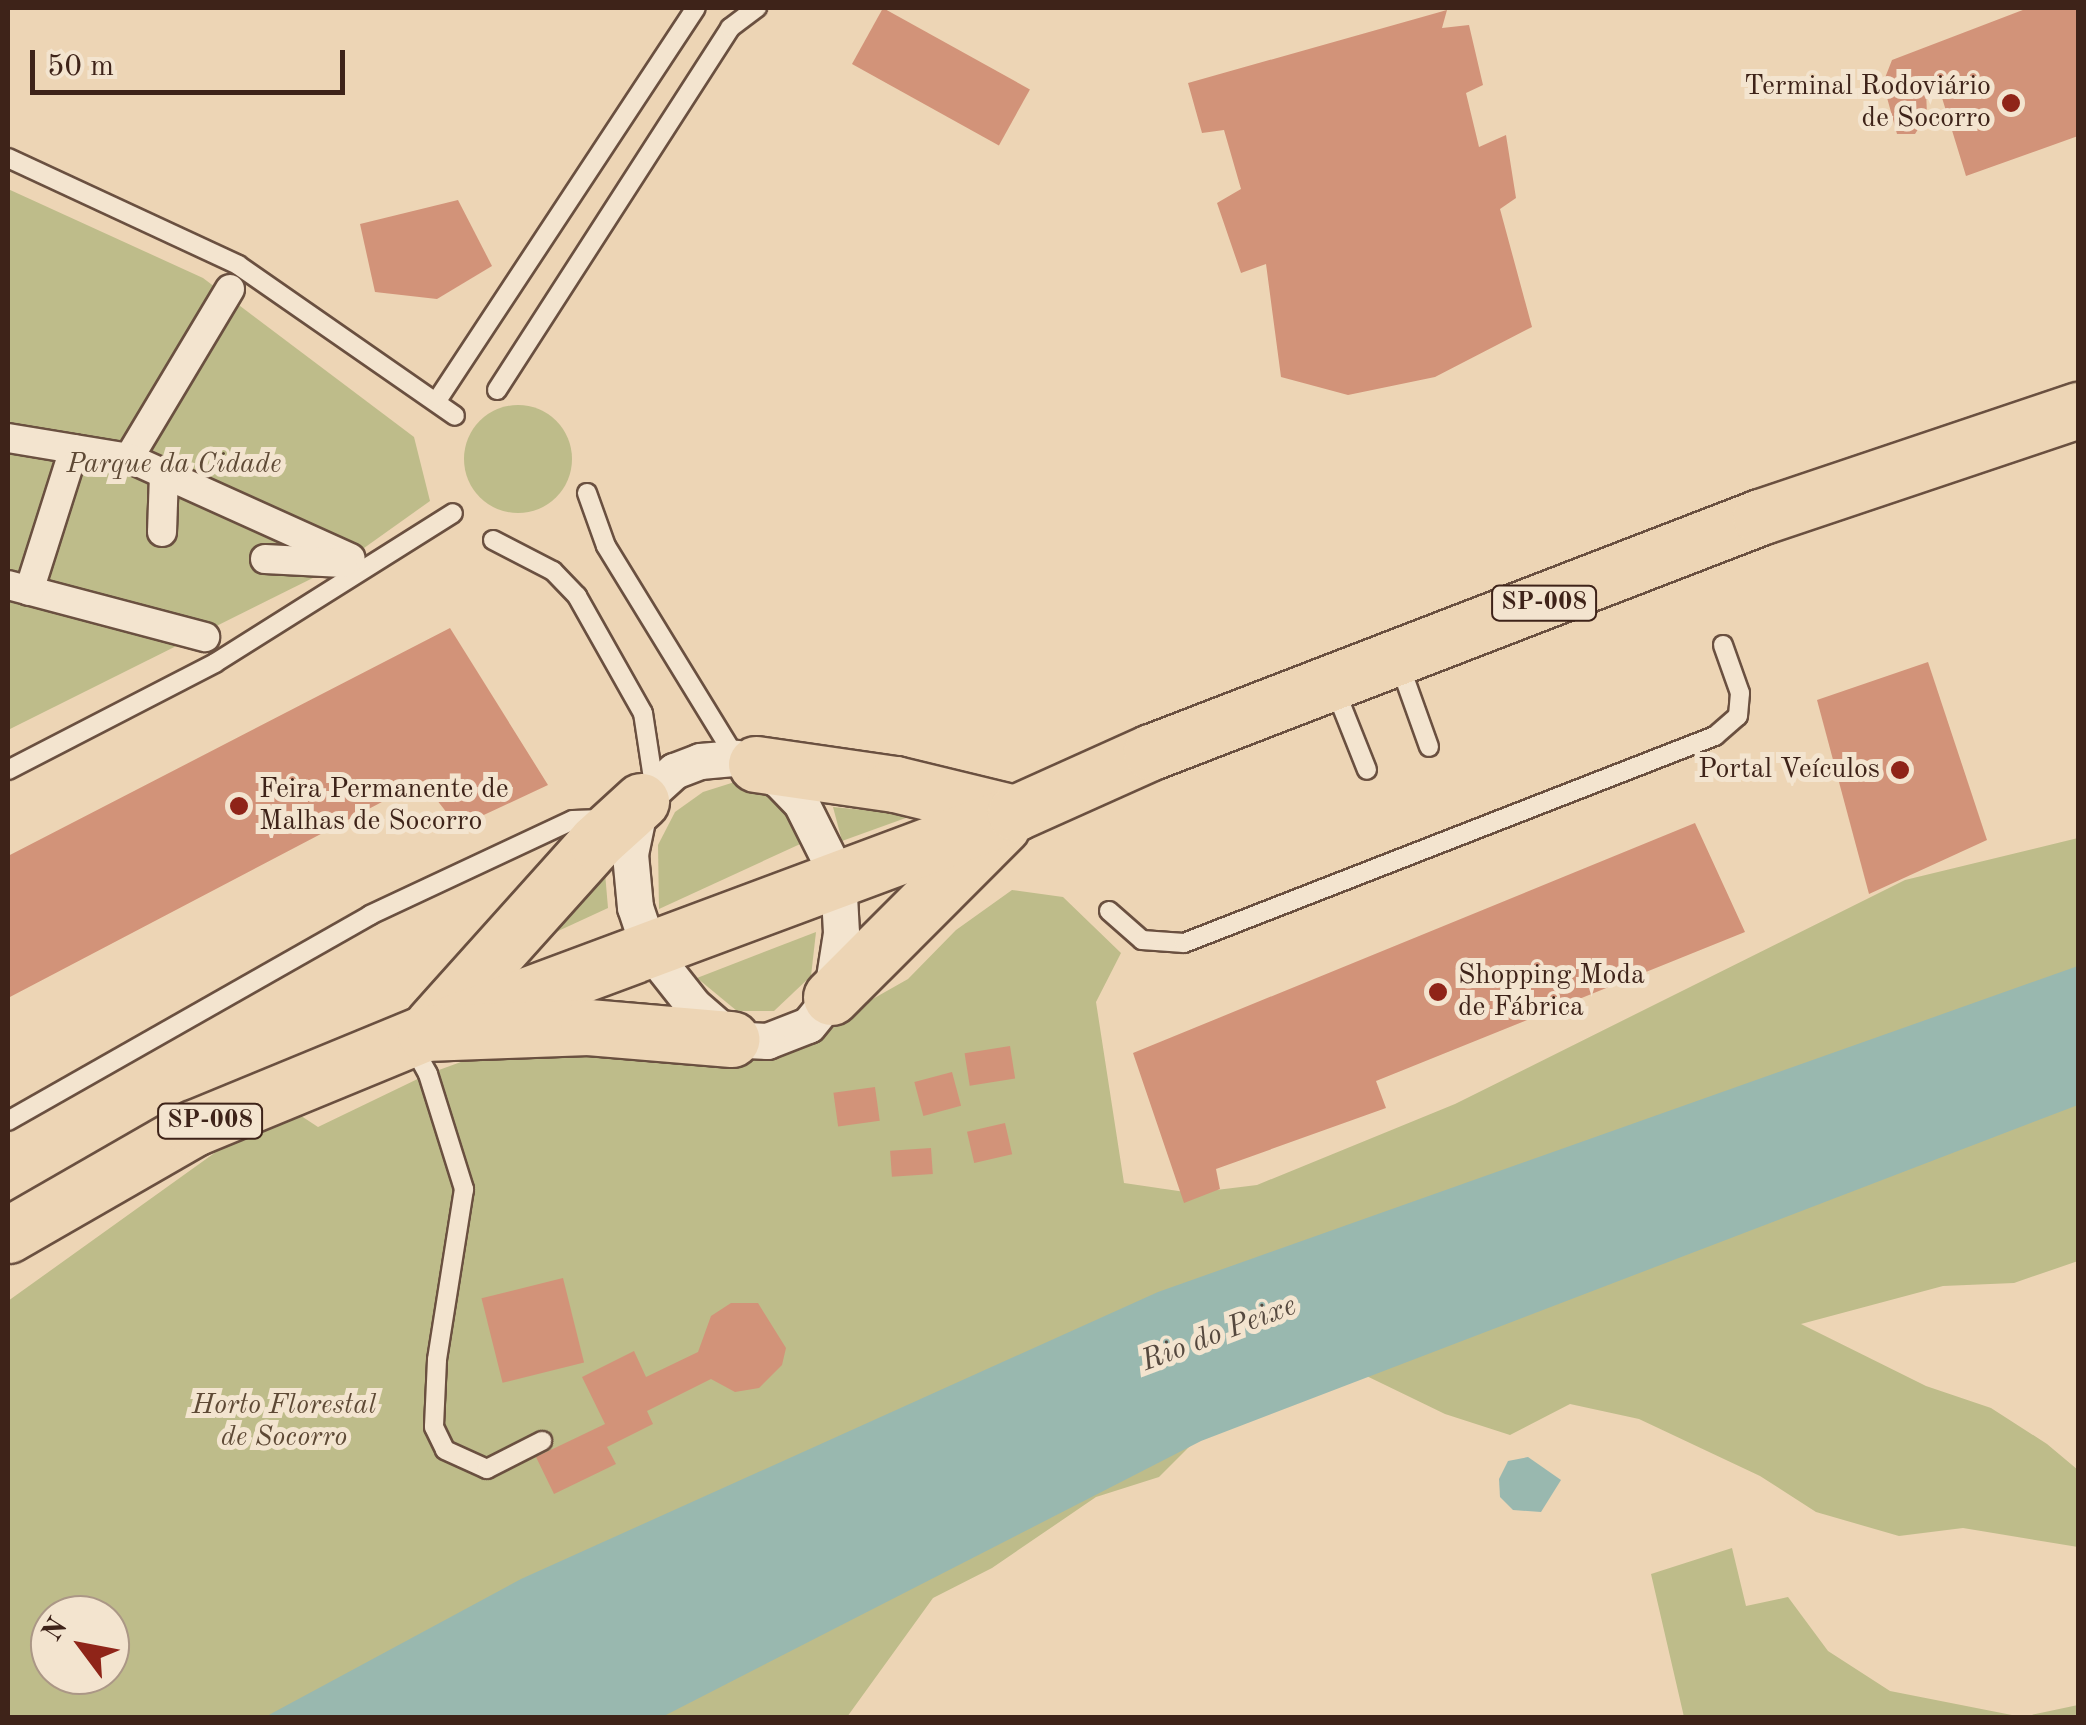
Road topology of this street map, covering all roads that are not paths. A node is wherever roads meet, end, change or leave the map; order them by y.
1 (696, 8) edge
2 (757, 8) edge
3 (8, 158) edge
4 (230, 289) dead end
5 (497, 390) dead end
6 (438, 399) junction
7 (2078, 410) edge
8 (455, 416) dead end
9 (8, 438) edge
10 (74, 449) junction
11 (129, 458) junction
12 (164, 474) junction
13 (586, 493) dead end
14 (453, 513) dead end
15 (162, 532) dead end
16 (493, 540) dead end
17 (265, 559) dead end
18 (18, 588) edge
19 (204, 637) dead end
20 (1723, 645) dead end
21 (1398, 660) junction
22 (1334, 684) junction
23 (1430, 747) dead end
24 (746, 761) junction
25 (8, 770) edge
26 (1366, 770) dead end
27 (1015, 813) junction
28 (613, 815) junction
29 (838, 877) junction
30 (1109, 911) dead end
31 (649, 949) junction
32 (832, 997) junction
33 (417, 1036) junction
34 (732, 1038) junction
35 (8, 1121) edge
36 (8, 1235) edge
37 (542, 1441) dead end

1 - 6 lane
2 - 5 lane
3 - 6 lane
4 - 11 street
6 - 8 lane
7 - 21 main road, SP-008
9 - 10 street
10 - 11 street
10 - 18 street
11 - 12 street
12 - 15 street
12 - 17 street
13 - 24 lane
14 - 25 lane
16 - 28 lane
18 - 19 street
20 - 30 lane
21 - 22 main road, SP-008
21 - 23 lane
22 - 26 lane
22 - 27 main road, SP-008
24 - 27 main road
24 - 28 street
24 - 29 street
27 - 29 main road, SP-008
27 - 32 main road
28 - 31 street
28 - 33 main road
28 - 35 lane
29 - 31 main road, SP-008
29 - 32 street
31 - 33 main road, SP-008
31 - 34 street
32 - 34 street
33 - 34 main road
33 - 36 main road, SP-008
33 - 37 lane

